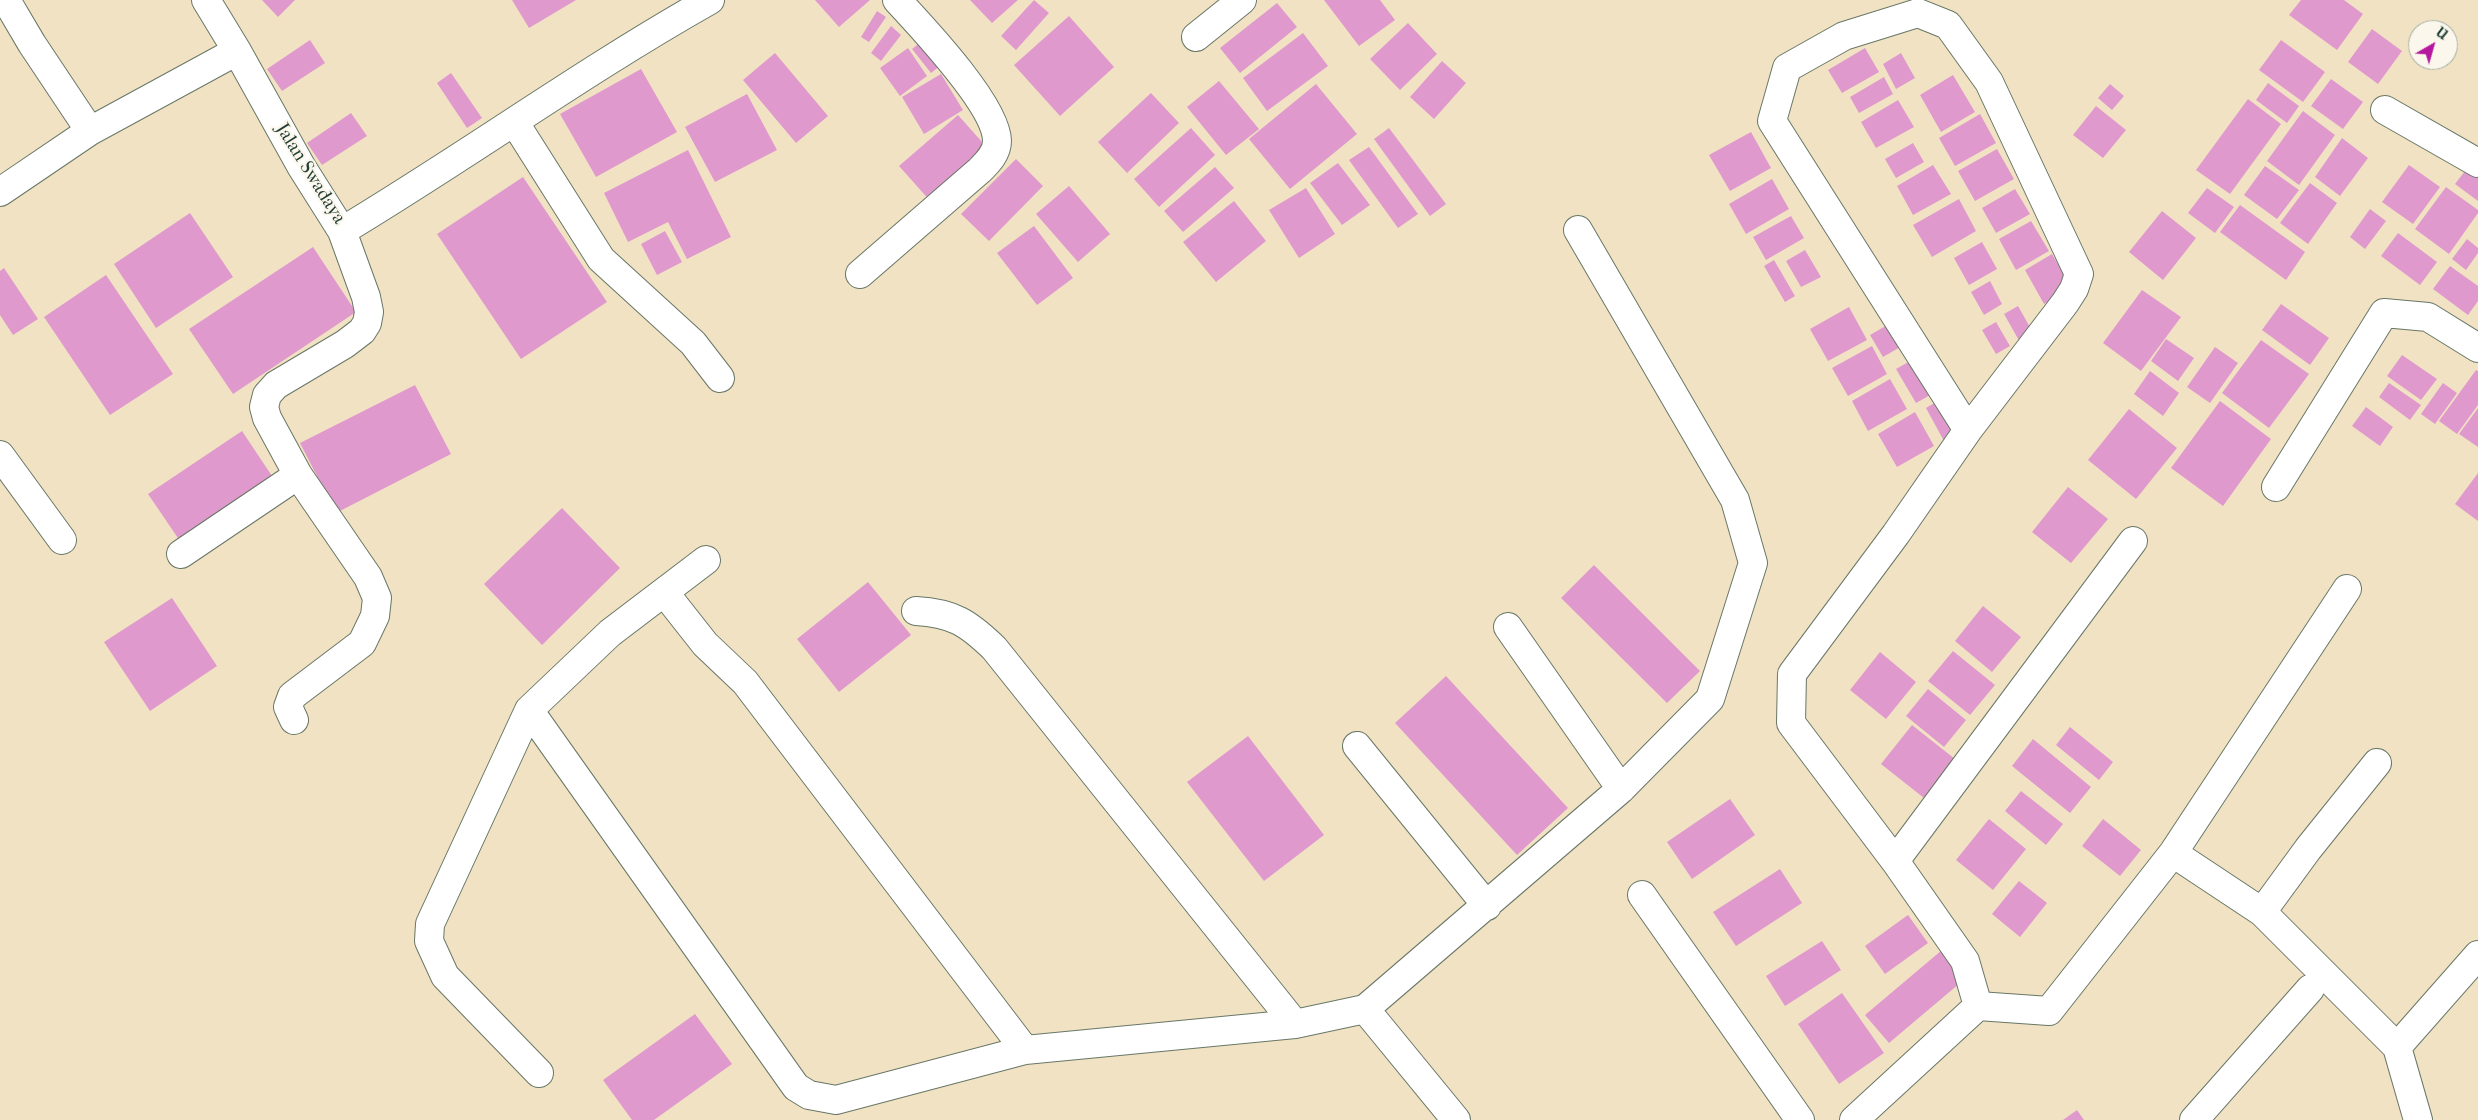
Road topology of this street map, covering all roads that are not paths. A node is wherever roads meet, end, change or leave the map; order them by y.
1 (6, 0) edge
2 (206, 0) edge
3 (710, 0) edge
4 (897, 0) edge
5 (1242, 0) edge
6 (1196, 37) dead end
7 (237, 51) junction
8 (2385, 110) dead end
9 (515, 123) junction
10 (90, 131) junction
11 (2478, 163) edge
12 (0, 192) edge
13 (342, 230) junction
14 (1578, 230) dead end
15 (860, 274) dead end
16 (2478, 348) edge
17 (720, 378) dead end
18 (1968, 430) junction
19 (0, 455) edge
20 (298, 475) junction
21 (2276, 487) dead end
22 (62, 540) dead end
23 (2133, 541) dead end
24 (181, 554) dead end
25 (706, 560) dead end
26 (2347, 589) dead end
27 (664, 592) junction
28 (916, 612) dead end
29 (1508, 627) dead end
30 (529, 710) junction
31 (294, 720) dead end
32 (1356, 746) dead end
33 (2377, 763) dead end
34 (1621, 789) junction
35 (2173, 853) junction
36 (1895, 861) junction
37 (1642, 894) dead end
38 (1487, 906) junction
39 (2262, 912) junction
40 (2478, 955) edge
41 (2310, 989) dead end
42 (1978, 1006) junction
43 (1365, 1009) junction
44 (1295, 1024) junction
45 (2397, 1047) junction
46 (1024, 1050) junction
47 (539, 1073) dead end
48 (1456, 1120) edge
49 (1800, 1120) edge
50 (1854, 1120) edge
51 (2194, 1120) edge
52 (2418, 1120) edge

1 - 10 street
2 - 7 street, Jalan Swadaya
3 - 9 street, Jalan Swadaya
4 - 15 street
5 - 6 street
7 - 10 street
7 - 13 street, Jalan Swadaya
8 - 11 street
9 - 13 street, Jalan Swadaya
9 - 17 street
10 - 12 street
13 - 20 street
14 - 34 street
16 - 21 street
18 - 18 street
18 - 36 street
19 - 22 street
20 - 24 street
20 - 31 street
23 - 36 street
25 - 27 street
26 - 35 street
27 - 30 street
27 - 46 street
28 - 44 street
29 - 34 street
30 - 46 street
30 - 47 street
32 - 38 street
33 - 39 street
34 - 38 street
35 - 39 street
35 - 42 street
36 - 42 street
37 - 49 street
38 - 43 street
39 - 45 street
40 - 45 street
41 - 51 street
42 - 50 street
43 - 44 street
43 - 48 street
44 - 46 street
45 - 52 street

